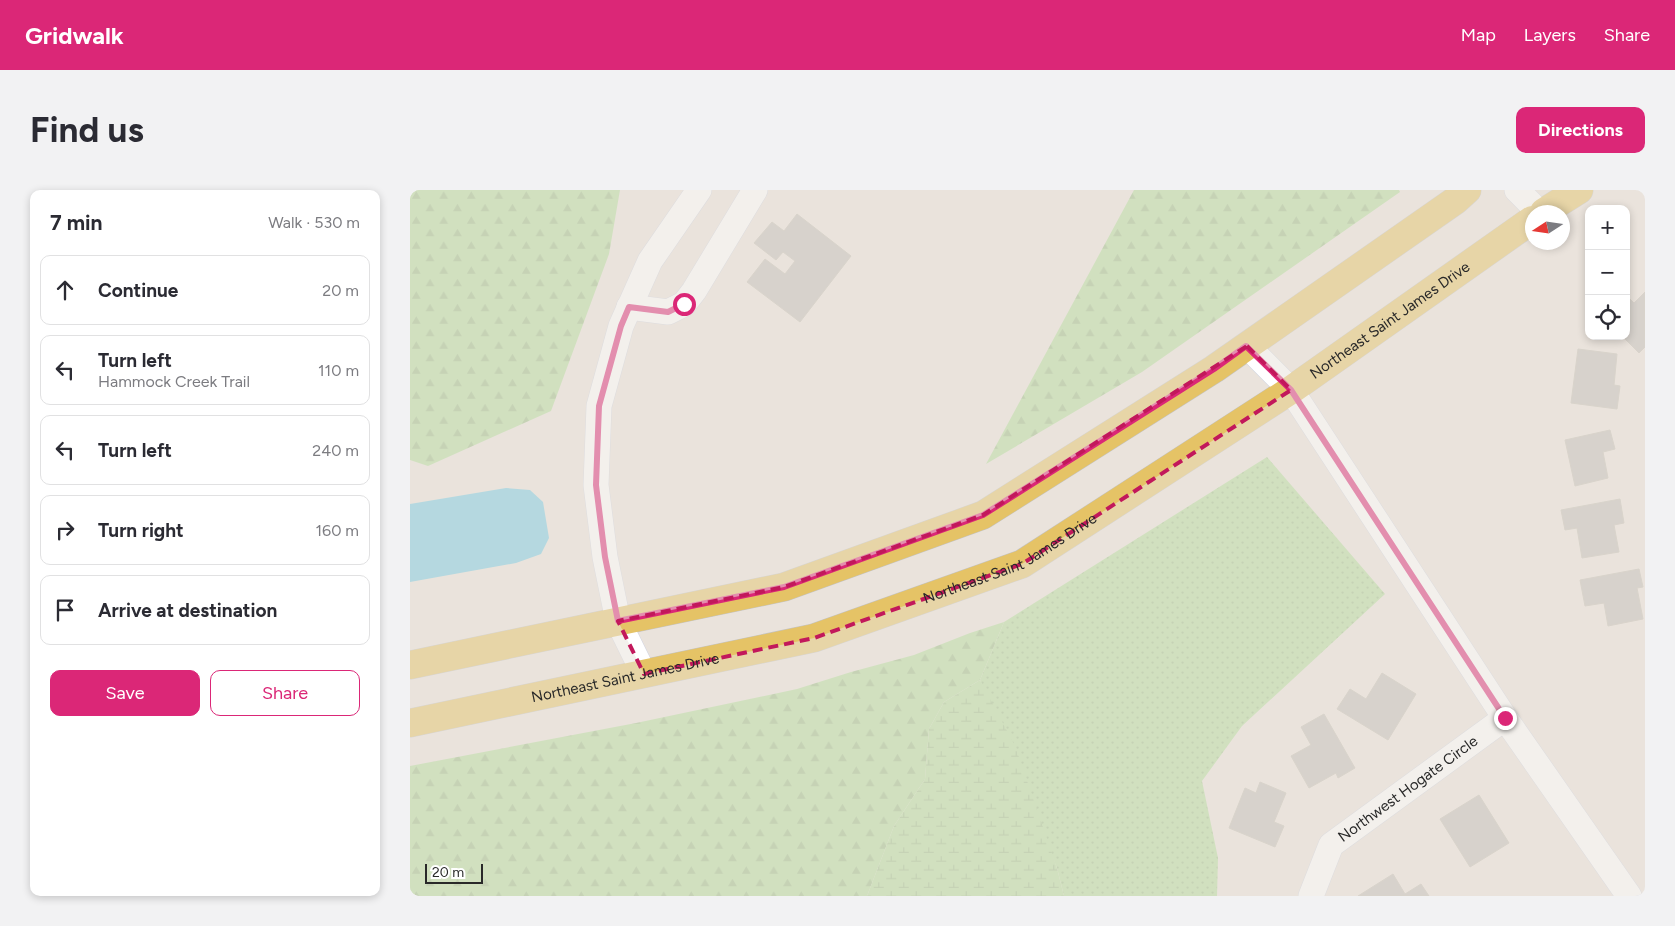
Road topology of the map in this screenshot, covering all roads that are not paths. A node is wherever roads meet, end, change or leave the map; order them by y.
1 (699, 190) edge
2 (1467, 190) edge
3 (1517, 190) edge
4 (1579, 190) edge
5 (752, 195) edge
6 (1532, 205) edge
7 (1555, 205) edge
8 (1525, 225) edge
9 (629, 307) junction
10 (1246, 346) junction
11 (1291, 390) junction
12 (618, 621) junction
13 (410, 665) edge
14 (644, 674) junction
15 (1505, 718) junction
16 (410, 723) edge
17 (1311, 896) edge
18 (1629, 896) edge

1 - 9 street
2 - 10 main road
3 - 6 street
4 - 7 main road
5 - 9 street
8 - 11 main road, Northeast Saint James Drive
9 - 12 street
10 - 11 street
10 - 12 main road
11 - 14 main road, Northeast Saint James Drive
11 - 15 street
12 - 13 main road
12 - 14 street
14 - 16 main road, Northeast Saint James Drive
15 - 17 street, Northwest Hogate Circle
15 - 18 street

